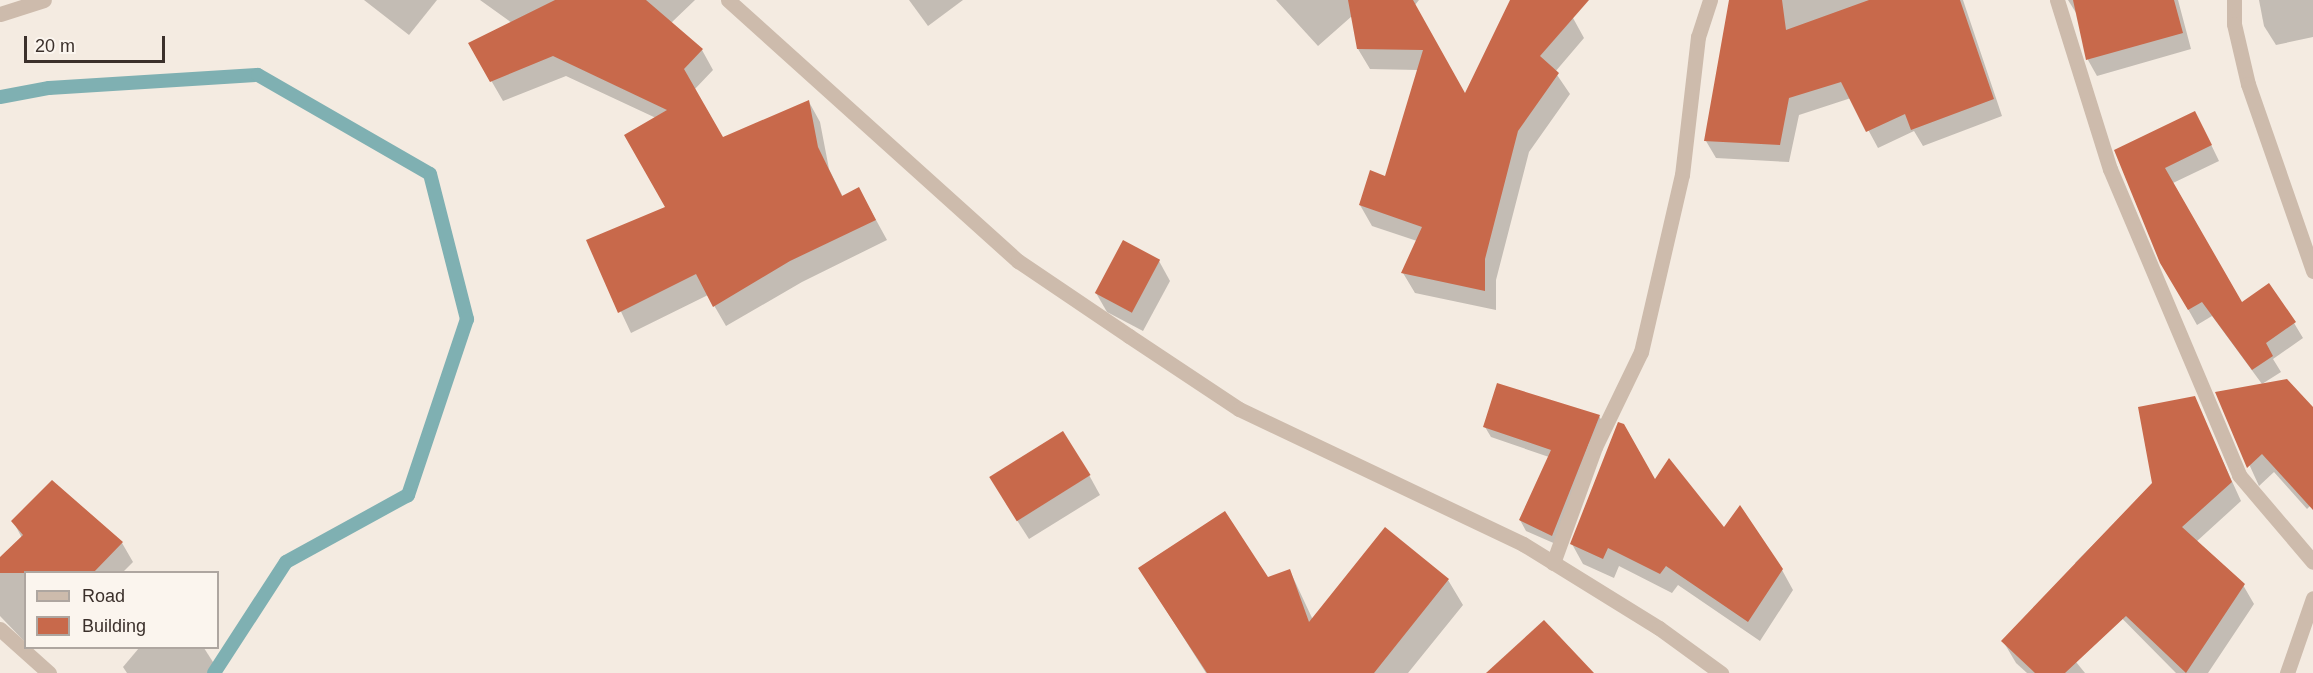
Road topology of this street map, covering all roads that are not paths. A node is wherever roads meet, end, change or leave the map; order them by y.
1 (44, 0) edge
2 (728, 0) edge
3 (1710, 0) edge
4 (2057, 0) edge
5 (2234, 0) edge
6 (0, 15) edge
7 (2313, 271) edge
8 (2313, 562) edge
9 (1554, 563) junction
10 (2313, 598) edge
11 (0, 629) edge
12 (49, 673) edge
13 (1721, 673) edge
14 (2287, 673) edge

1 - 6 street
2 - 9 street
3 - 9 street
4 - 8 street
5 - 7 street
9 - 13 street
10 - 14 street
11 - 12 street

